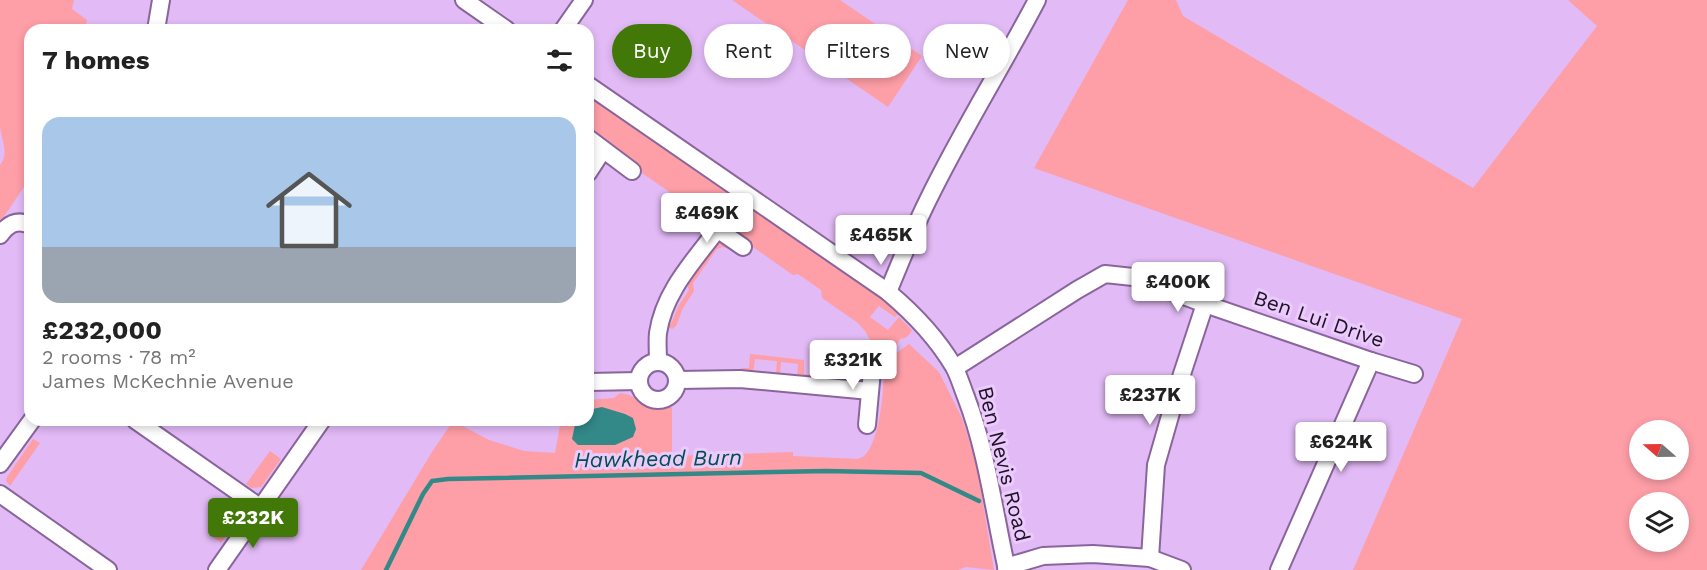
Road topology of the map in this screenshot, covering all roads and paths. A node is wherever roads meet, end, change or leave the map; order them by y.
1 (161, 0) edge
2 (464, 0) edge
3 (584, 0) edge
4 (1037, 0) edge
5 (157, 24) edge
6 (498, 24) edge
7 (567, 24) edge
8 (594, 89) edge
9 (594, 143) edge
10 (603, 150) junction
11 (594, 163) edge
12 (632, 171) dead end
13 (691, 211) dead end
14 (24, 223) edge
15 (717, 230) junction
16 (0, 235) edge
17 (742, 248) dead end
18 (888, 292) junction
19 (1205, 304) junction
20 (873, 360) dead end
21 (658, 361) junction
22 (1371, 361) junction
23 (955, 368) junction
24 (1414, 374) dead end
25 (678, 380) junction
26 (639, 381) junction
27 (594, 382) edge
28 (870, 392) junction
29 (867, 424) dead end
30 (27, 426) edge
31 (144, 426) edge
32 (318, 426) edge
33 (3, 452) edge
34 (0, 494) edge
35 (261, 508) junction
36 (1150, 558) junction
37 (1007, 568) edge
38 (108, 570) edge
39 (217, 570) edge
40 (1182, 570) edge
41 (1279, 570) edge

1 - 5 street
2 - 6 street
3 - 7 street
4 - 18 street
8 - 18 street, Ben Nevis Road
9 - 10 street
10 - 11 street
10 - 12 street
13 - 15 street
14 - 16 street
15 - 17 street
15 - 21 street
18 - 23 street, Ben Nevis Road
19 - 22 street, Ben Lui Drive
19 - 23 street, Ben Lui Drive
19 - 36 street
20 - 28 street
21 - 25 street
21 - 26 street
22 - 24 street, Ben Lui Drive
22 - 41 street
23 - 37 street, Ben Nevis Road
25 - 26 street
25 - 28 street
26 - 27 street
28 - 29 street
30 - 33 street
31 - 35 street
32 - 35 street
34 - 38 street
35 - 39 street
36 - 37 street
36 - 40 street

